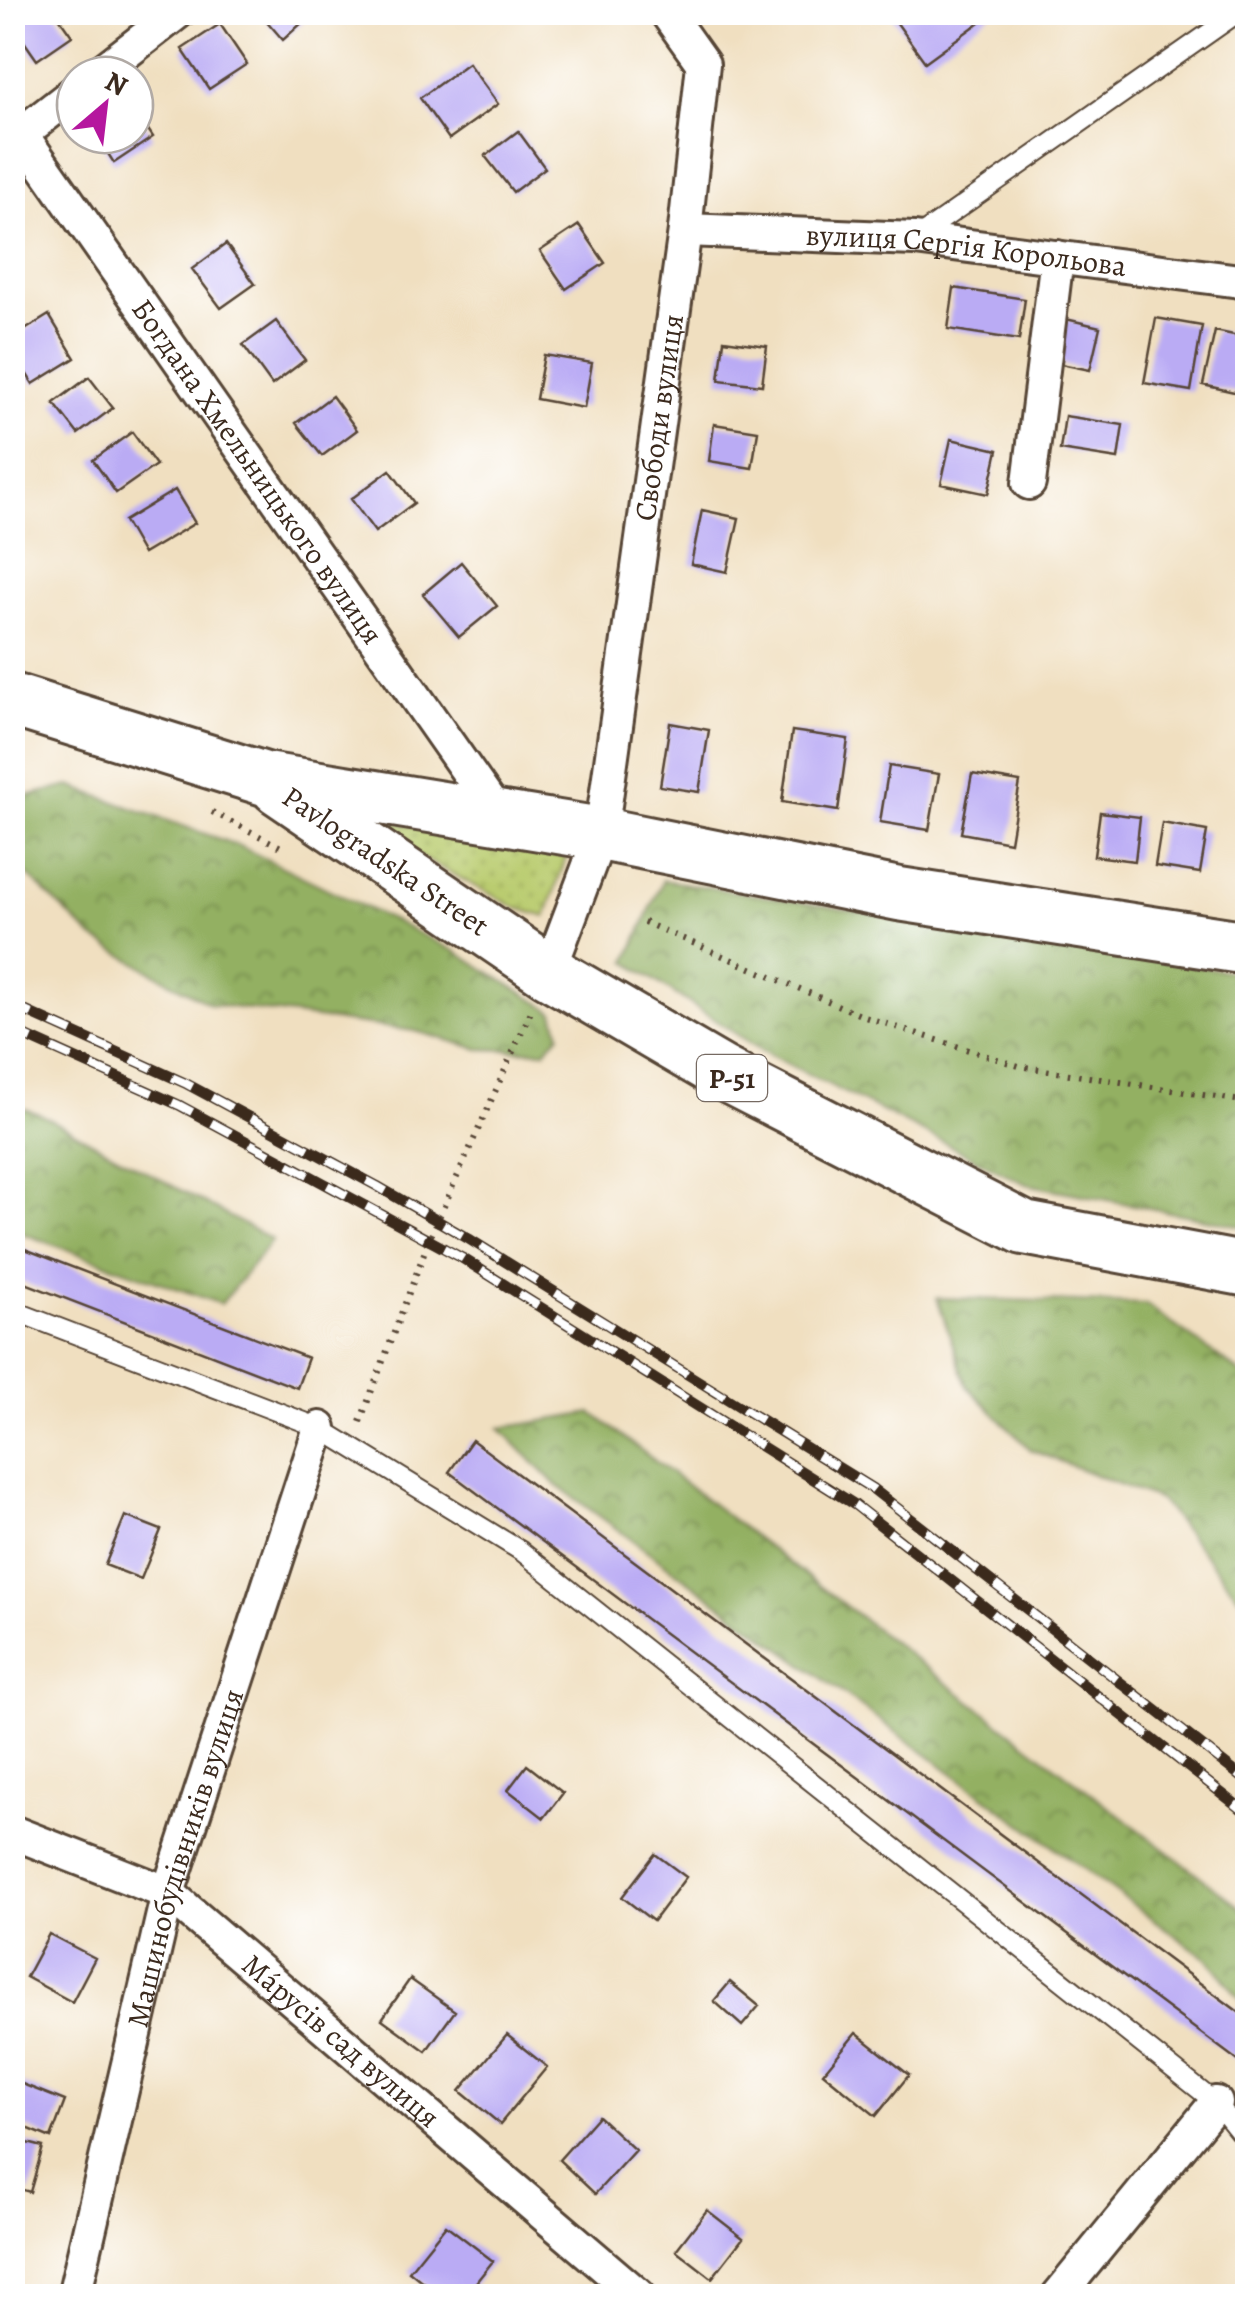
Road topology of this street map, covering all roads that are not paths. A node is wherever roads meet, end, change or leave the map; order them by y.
1 (178, 12) edge
2 (666, 12) edge
3 (1239, 12) edge
4 (123, 55) edge
5 (55, 106) edge
6 (16, 132) edge
7 (685, 230) junction
8 (915, 238) junction
9 (1057, 257) junction
10 (1248, 282) edge
11 (1029, 483) dead end
12 (12, 700) edge
13 (264, 779) junction
14 (501, 819) junction
15 (601, 834) junction
16 (1248, 948) edge
17 (549, 972) junction
18 (1248, 1270) edge
19 (12, 1310) edge
20 (320, 1428) junction
21 (12, 1832) edge
22 (168, 1893) junction
23 (1216, 2103) junction
24 (1248, 2143) edge
25 (74, 2296) edge
26 (639, 2296) edge
27 (1058, 2296) edge

1 - 4 street
2 - 7 street, Свободи вулиця
3 - 8 lane
5 - 6 street
6 - 14 street, Богдана Хмельницького вулиця
7 - 8 street, вулиця Сергія Корольова
7 - 15 street, Свободи вулиця
8 - 9 street, вулиця Сергія Корольова
9 - 10 street, вулиця Сергія Корольова
9 - 11 street
12 - 13 main road, Р-51
13 - 14 main road, Pavlogradska Street / Р-51
13 - 17 main road, Pavlogradska Street / Р-51
14 - 15 main road, Pavlogradska Street / Р-51
15 - 16 main road, Pavlogradska Street / Р-51
15 - 17 street, Свободи вулиця
17 - 18 main road, Pavlogradska Street / Р-51
19 - 20 lane
20 - 22 street, Машинобудівників вулиця
20 - 23 lane
21 - 22 street, Мáрусів сад вулиця
22 - 25 street, Машинобудівників вулиця
22 - 26 street, Мáрусів сад вулиця
23 - 24 lane
23 - 27 street

